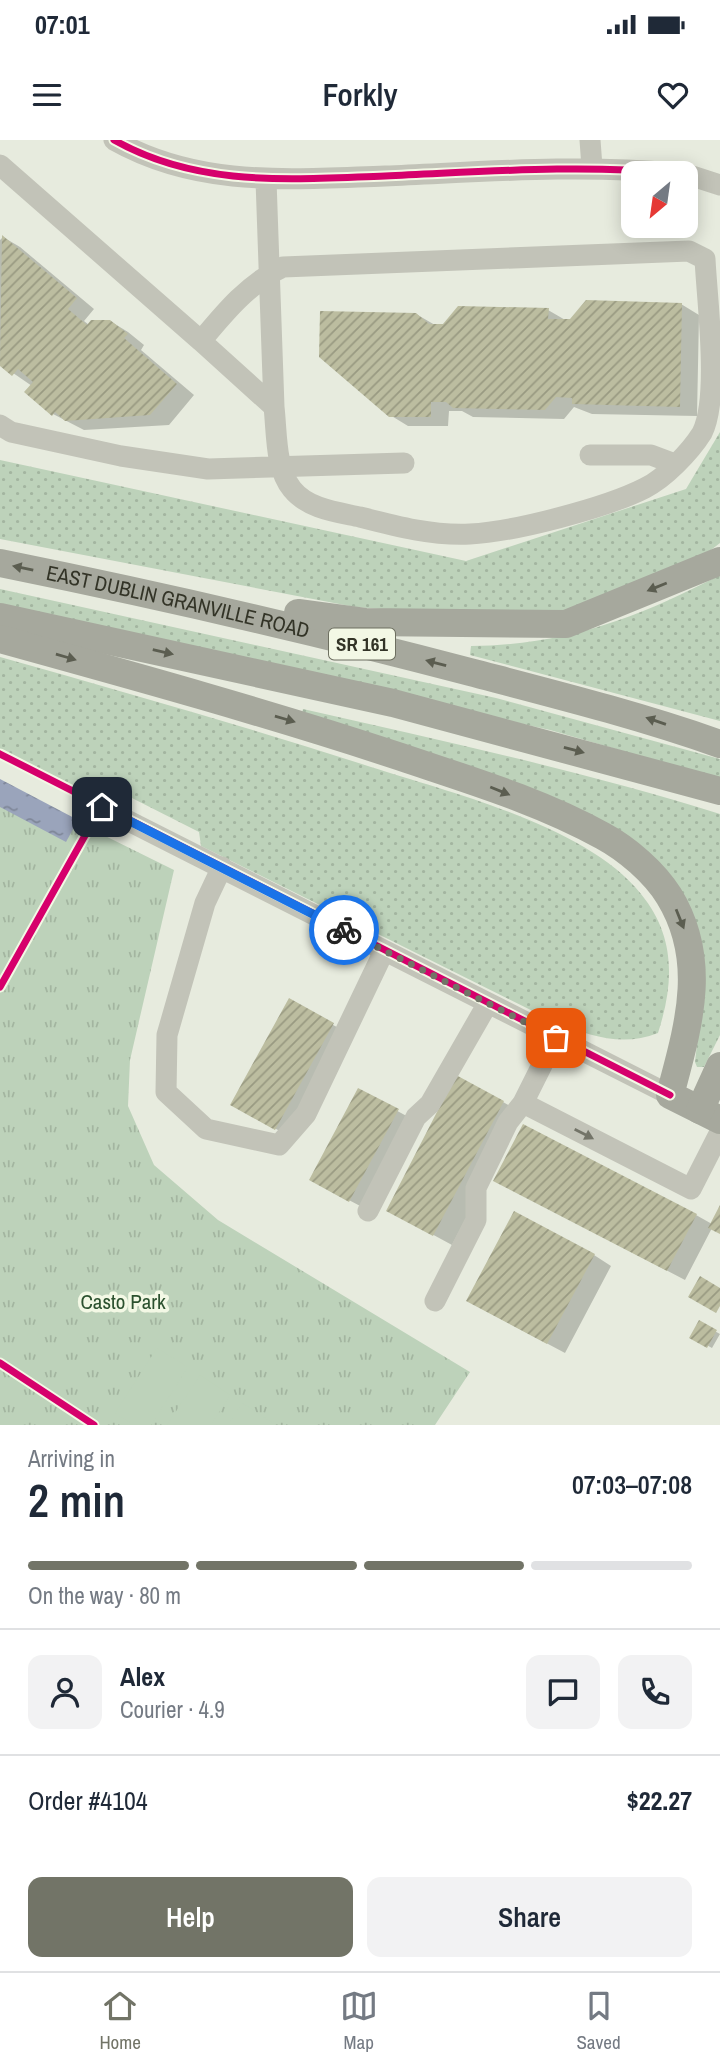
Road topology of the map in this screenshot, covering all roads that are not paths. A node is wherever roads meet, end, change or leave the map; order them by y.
1 (114, 140) edge
2 (590, 140) edge
3 (0, 165) edge
4 (592, 167) junction
5 (621, 169) edge
6 (698, 178) edge
7 (266, 180) junction
8 (720, 185) edge
9 (268, 274) junction
10 (201, 341) junction
11 (274, 407) junction
12 (0, 425) edge
13 (590, 455) dead end
14 (404, 463) dead end
15 (675, 464) junction
16 (281, 465) junction
17 (720, 561) edge
18 (0, 563) edge
19 (159, 596) junction
20 (0, 617) edge
21 (0, 639) edge
22 (720, 744) edge
23 (720, 791) edge
24 (102, 807) dead end
25 (222, 867) junction
26 (384, 951) junction
27 (488, 1003) junction
28 (556, 1038) junction
29 (720, 1066) edge
30 (670, 1095) junction
31 (523, 1103) junction
32 (710, 1115) edge
33 (720, 1132) edge
34 (368, 1211) dead end
35 (435, 1301) dead end

1 - 7 street
2 - 4 street
3 - 10 street
4 - 5 street
4 - 7 street
6 - 8 street
7 - 9 street
9 - 10 street
9 - 11 street
9 - 15 street
10 - 11 street
11 - 16 street
12 - 16 street
13 - 15 street
14 - 16 street
15 - 16 street
17 -> 19 main road
19 -> 18 main road, EAST DUBLIN GRANVILLE ROAD / SR 161
22 -> 19 main road, EAST DUBLIN GRANVILLE ROAD / SR 161
20 -> 23 main road, SR 161
21 -> 30 main road
24 - 25 street
25 - 26 street
25 - 26 street
26 - 27 street
27 - 28 street
27 - 34 street
28 - 30 street
28 - 31 street
29 - 32 main road
30 - 32 main road
31 -> 33 street
31 - 35 street

